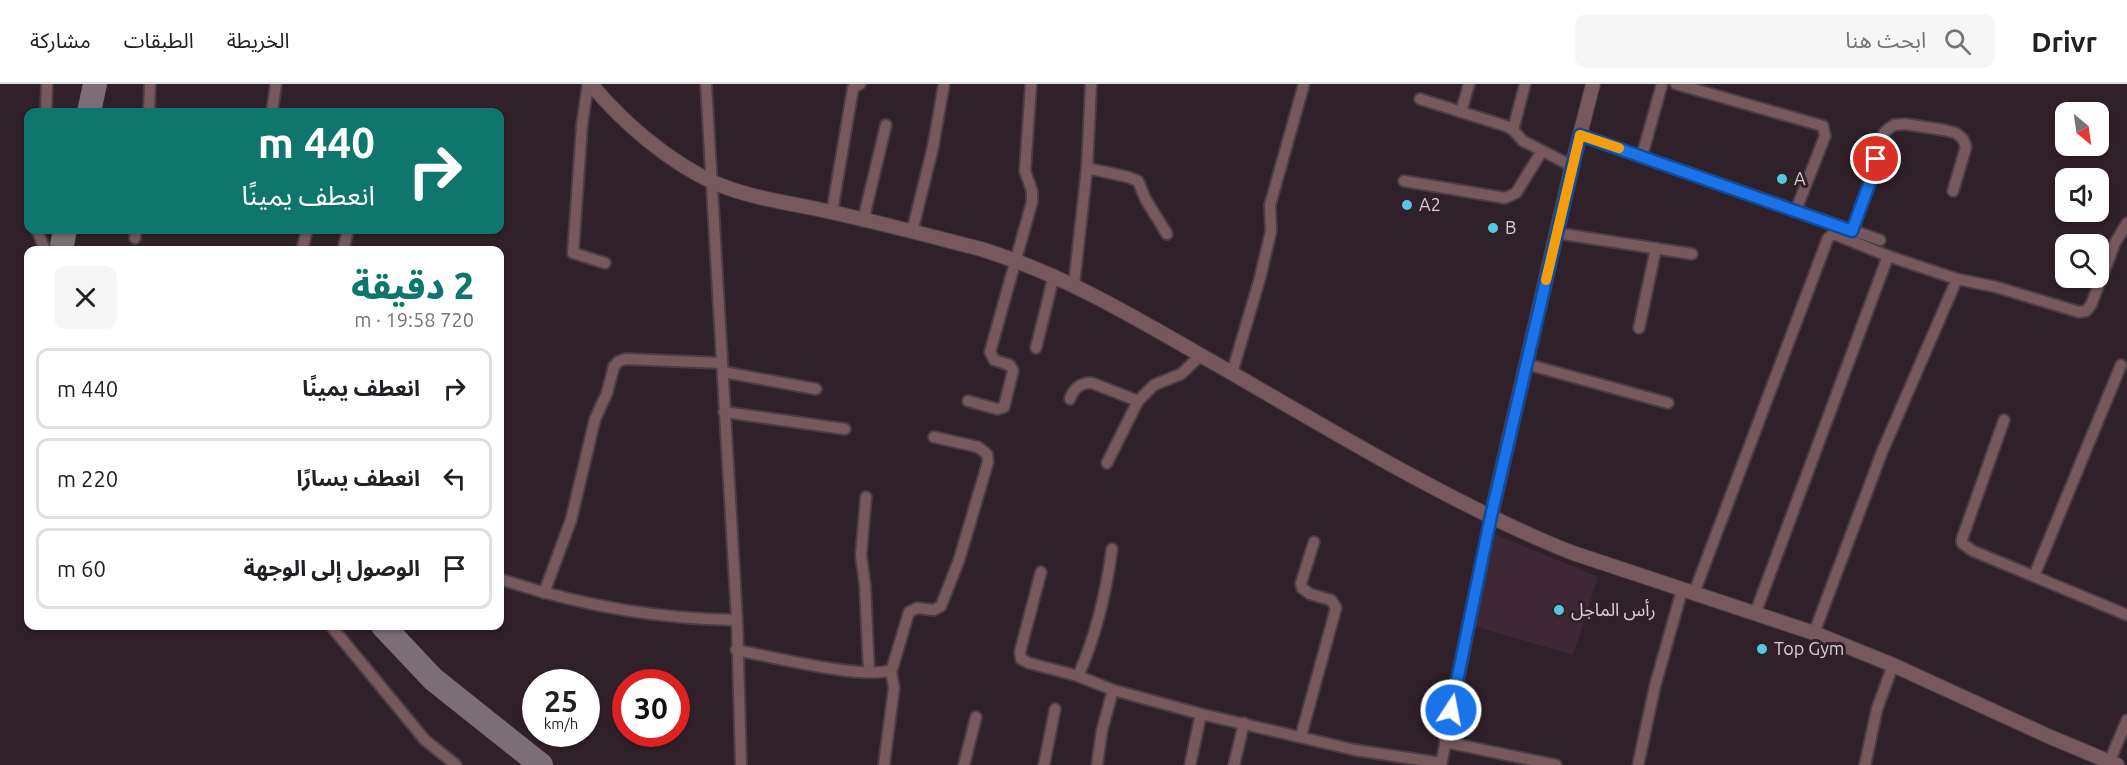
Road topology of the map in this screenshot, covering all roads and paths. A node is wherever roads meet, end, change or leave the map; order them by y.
1 (47, 84) edge
2 (150, 84) edge
3 (276, 84) edge
4 (590, 84) edge
5 (706, 84) edge
6 (860, 84) edge
7 (944, 84) edge
8 (1031, 84) edge
9 (1091, 84) edge
10 (1304, 84) edge
11 (1468, 84) edge
12 (1526, 84) edge
13 (1593, 84) edge
14 (1662, 84) edge
15 (1676, 84) edge
16 (1420, 99) dead end
17 (46, 108) edge
18 (149, 108) edge
19 (273, 108) edge
20 (1461, 112) junction
21 (886, 125) dead end
22 (1513, 130) junction
23 (1580, 135) junction
24 (1542, 151) junction
25 (1642, 156) junction
26 (1572, 166) junction
27 (1087, 168) junction
28 (1404, 181) dead end
29 (713, 182) junction
30 (1953, 191) dead end
31 (1796, 210) junction
32 (832, 212) junction
33 (863, 221) junction
34 (2127, 223) edge
35 (1852, 231) junction
36 (912, 232) junction
37 (1556, 233) junction
38 (1167, 234) dead end
39 (1880, 240) dead end
40 (1656, 248) junction
41 (1692, 254) dead end
42 (1888, 256) junction
43 (1017, 260) junction
44 (605, 263) dead end
45 (1053, 275) junction
46 (1957, 279) junction
47 (1074, 284) junction
48 (1639, 328) dead end
49 (1036, 348) dead end
50 (1201, 355) junction
51 (1526, 364) junction
52 (2121, 365) dead end
53 (722, 368) junction
54 (1232, 373) junction
55 (816, 389) dead end
56 (1070, 399) dead end
57 (968, 401) dead end
58 (1137, 401) junction
59 (1668, 403) dead end
60 (723, 412) junction
61 (2004, 420) dead end
62 (844, 429) dead end
63 (934, 437) dead end
64 (1107, 463) dead end
65 (866, 497) dead end
66 (1491, 516) junction
67 (1314, 542) dead end
68 (1112, 549) dead end
69 (1041, 572) dead end
70 (2034, 576) junction
71 (504, 580) edge
72 (1688, 591) junction
73 (544, 593) junction
74 (1755, 614) junction
75 (2127, 615) edge
76 (736, 620) junction
77 (334, 630) edge
78 (1814, 633) junction
79 (736, 650) junction
80 (1893, 665) junction
81 (891, 671) junction
82 (868, 672) junction
83 (1078, 676) junction
84 (1113, 690) junction
85 (1055, 709) dead end
86 (1202, 714) junction
87 (976, 717) dead end
88 (2127, 720) edge
89 (1244, 723) junction
90 (1301, 736) junction
91 (1445, 742) junction
92 (1441, 764) edge
93 (2112, 764) edge
94 (456, 765) edge
95 (741, 765) edge
96 (884, 765) edge
97 (964, 765) edge
98 (1044, 765) edge
99 (1097, 765) edge
100 (1190, 765) edge
101 (1234, 765) edge
102 (1556, 765) edge
103 (1638, 765) edge
104 (1864, 765) edge

1 - 17 street
2 - 18 street
3 - 19 street
4 - 29 street
4 - 44 street
5 - 29 street
6 - 32 street
7 - 36 street
8 - 43 street
9 - 27 street
10 - 54 street
11 - 20 street
12 - 22 street
13 - 23 street
14 - 25 street
15 - 31 street
16 - 20 street
20 - 22 street
21 - 33 street
22 - 24 street
23 - 25 street
23 - 26 street
24 - 26 street
24 - 28 street
25 - 31 street
26 - 37 street
27 - 38 street
27 - 47 street
29 - 32 street
29 - 53 street
30 - 35 street
31 - 35 street
32 - 33 street
33 - 36 street
34 - 46 street
35 - 39 street
36 - 43 street
37 - 40 street
37 - 51 street
40 - 41 street
40 - 48 street
42 - 46 street
42 - 72 street
42 - 74 street
43 - 45 street
43 - 57 street
45 - 47 street
45 - 49 street
46 - 78 street
47 - 50 street
50 - 54 street
50 - 58 street
51 - 59 street
51 - 66 street
52 - 70 street
53 - 55 street
53 - 60 street
53 - 73 street
54 - 66 street
56 - 58 street
58 - 64 street
60 - 62 street
60 - 76 street
61 - 70 street
63 - 81 street
65 - 82 street
66 - 72 street
66 - 91 street
67 - 90 street
68 - 83 street
69 - 83 street
70 - 75 street
71 - 73 street
72 - 74 street
72 - 103 street
73 - 76 street
74 - 78 street
76 - 79 street
77 - 94 street
78 - 80 street
79 - 82 street
79 - 95 street
80 - 93 street
80 - 104 street
81 - 82 street
81 - 96 street
83 - 84 street
84 - 86 street
84 - 99 street
85 - 98 street
86 - 89 street
86 - 100 street
87 - 97 street
88 - 93 street
89 - 90 street
89 - 101 street
90 - 92 street
91 - 92 street
91 - 102 street

